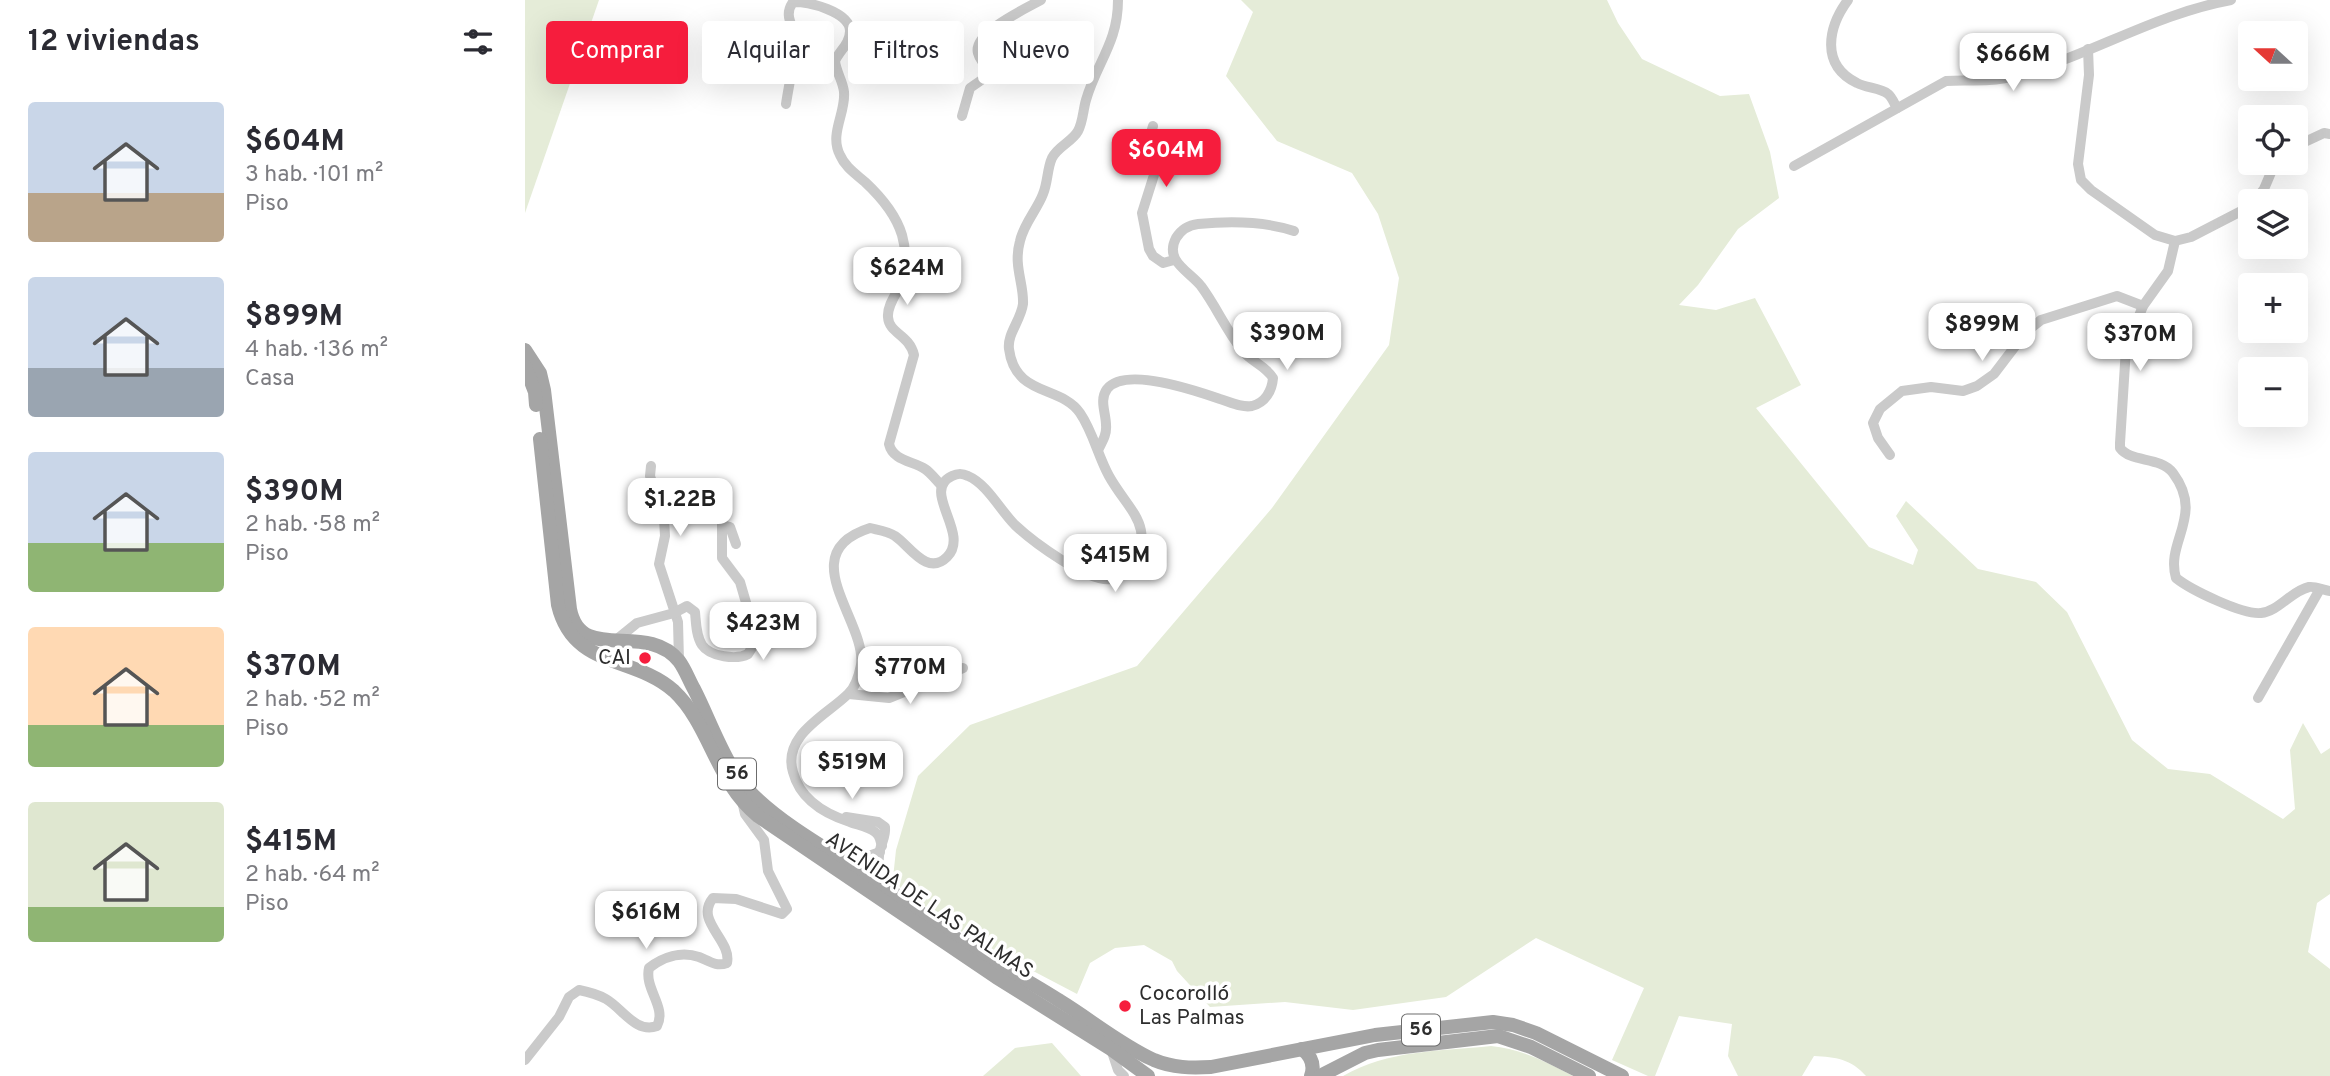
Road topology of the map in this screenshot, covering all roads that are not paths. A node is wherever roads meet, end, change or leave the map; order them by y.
1 (1041, 0) edge
2 (1118, 0) edge
3 (1848, 0) edge
4 (2231, 0) edge
5 (2088, 50) junction
6 (786, 104) dead end
7 (1897, 108) junction
8 (962, 116) dead end
9 (1153, 126) dead end
10 (2330, 134) edge
11 (2308, 140) edge
12 (1794, 166) dead end
13 (2238, 213) edge
14 (1294, 231) dead end
15 (2175, 241) junction
16 (1174, 260) junction
17 (2143, 306) junction
18 (525, 350) edge
19 (525, 366) edge
20 (1098, 450) junction
21 (1890, 456) dead end
22 (651, 466) dead end
23 (941, 485) junction
24 (736, 544) dead end
25 (2325, 590) edge
26 (674, 613) junction
27 (616, 640) junction
28 (635, 640) junction
29 (676, 659) junction
30 (627, 667) junction
31 (963, 668) dead end
32 (660, 681) junction
33 (849, 694) junction
34 (2258, 698) dead end
35 (741, 801) junction
36 (881, 849) junction
37 (845, 860) junction
38 (883, 885) junction
39 (1111, 1049) junction
40 (1302, 1049) junction
41 (525, 1060) edge
42 (1209, 1071) edge
43 (1124, 1076) edge
44 (1148, 1076) edge
45 (1311, 1076) edge
46 (1320, 1076) edge
47 (1589, 1076) edge
48 (1622, 1076) edge

1 - 8 street
2 - 20 street
3 - 7 street
4 - 5 street
5 - 7 street
5 - 15 street
6 - 23 street
7 - 12 street
9 - 16 street
10 - 11 street
13 - 15 street
14 - 16 street
15 - 17 street
16 - 20 street
17 - 21 street
17 - 25 street
18 - 27 main road
19 - 30 main road, AVENIDA DE LAS PALMAS / 56
20 - 23 street
22 - 26 street
23 - 33 street
24 - 26 street
25 - 34 street
26 - 27 street
26 - 29 street
27 - 28 main road
28 - 29 main road
28 - 30 main road
29 - 32 main road
29 - 37 main road, AVENIDA DE LAS PALMAS / 56
30 - 32 main road, AVENIDA DE LAS PALMAS / 56
31 - 33 street
32 - 35 main road, AVENIDA DE LAS PALMAS / 56
33 - 36 street
35 - 39 main road, AVENIDA DE LAS PALMAS / 56
35 - 41 street
36 - 37 street
36 - 38 street
37 - 38 main road, AVENIDA DE LAS PALMAS / 56
38 - 42 main road, AVENIDA DE LAS PALMAS / 56
39 - 43 street
39 - 44 main road, AVENIDA DE LAS PALMAS / 56
40 - 42 main road, AVENIDA DE LAS PALMAS / 56
40 - 45 main road
40 - 48 main road, AVENIDA DE LAS PALMAS / 56
46 - 47 main road, 56

